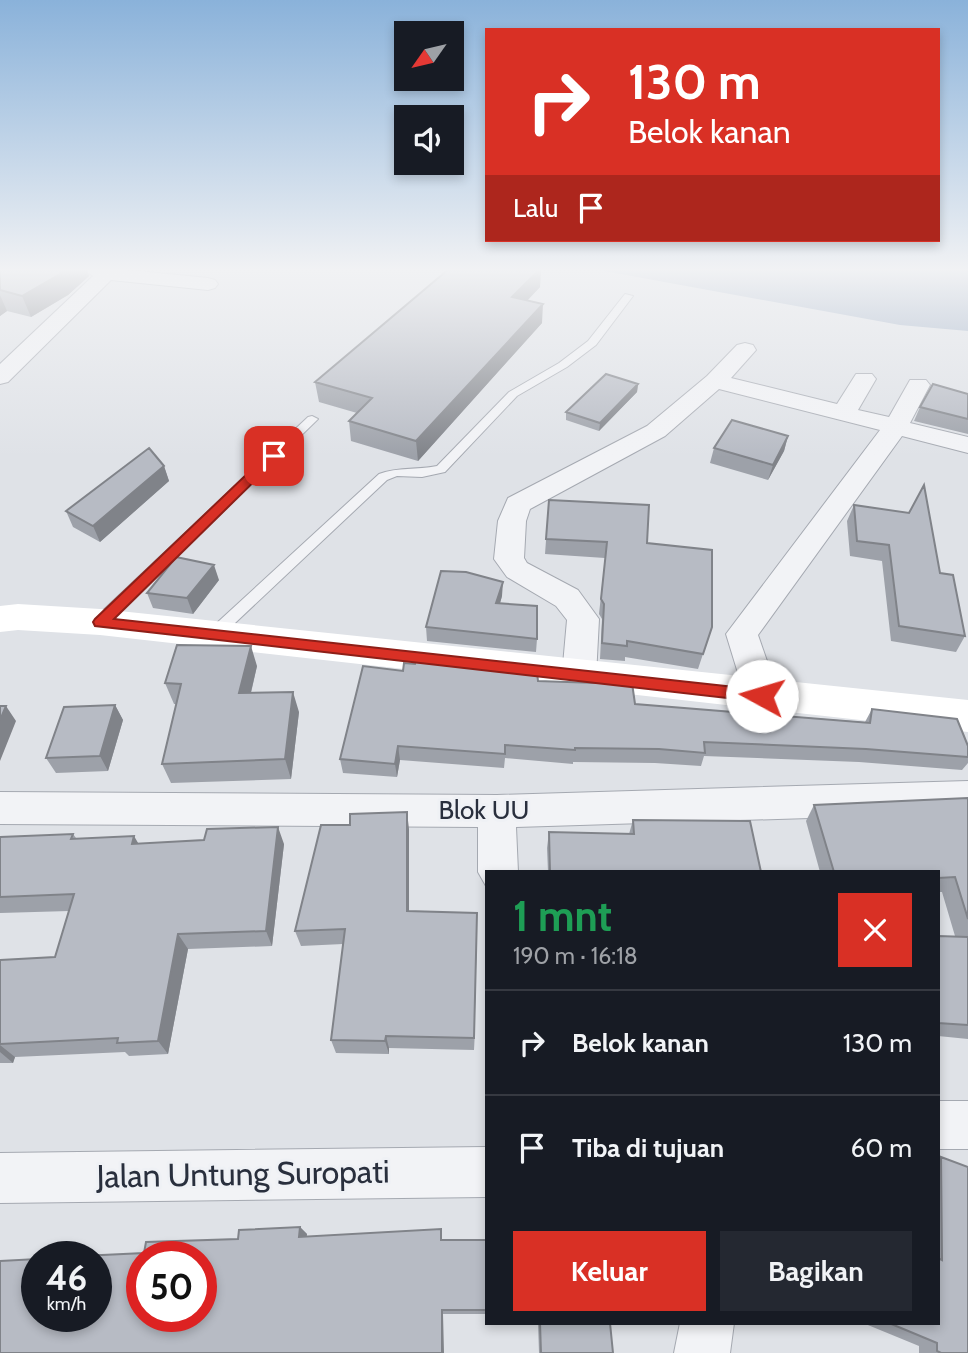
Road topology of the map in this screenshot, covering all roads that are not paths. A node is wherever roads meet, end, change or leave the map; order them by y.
1 (42, 331) edge
2 (601, 331) edge
3 (744, 350) dead end
4 (0, 377) edge
5 (864, 379) dead end
6 (715, 381) junction
7 (918, 385) dead end
8 (844, 412) junction
9 (312, 419) dead end
10 (897, 425) junction
11 (968, 445) edge
12 (6, 615) edge
13 (100, 622) junction
14 (212, 636) junction
15 (579, 676) junction
16 (762, 696) junction
17 (968, 716) edge
18 (968, 797) edge
19 (0, 808) edge
20 (497, 811) junction
21 (498, 870) edge
22 (940, 1125) edge
23 (968, 1125) edge
24 (485, 1172) edge
25 (0, 1178) edge
26 (707, 1325) edge
27 (702, 1353) edge

1 - 4 street
2 - 14 lane
3 - 6 street
5 - 8 street
6 - 8 street
6 - 15 street
7 - 10 street
8 - 10 street
9 - 13 lane
10 - 11 street
10 - 16 street
12 - 13 main road
13 - 14 main road
14 - 15 main road
15 - 16 main road
16 - 17 main road
18 - 20 street, Blok UU
19 - 20 street, Blok UU
20 - 21 street
22 - 23 street
24 - 25 street, Jalan Untung Suropati
26 - 27 street

